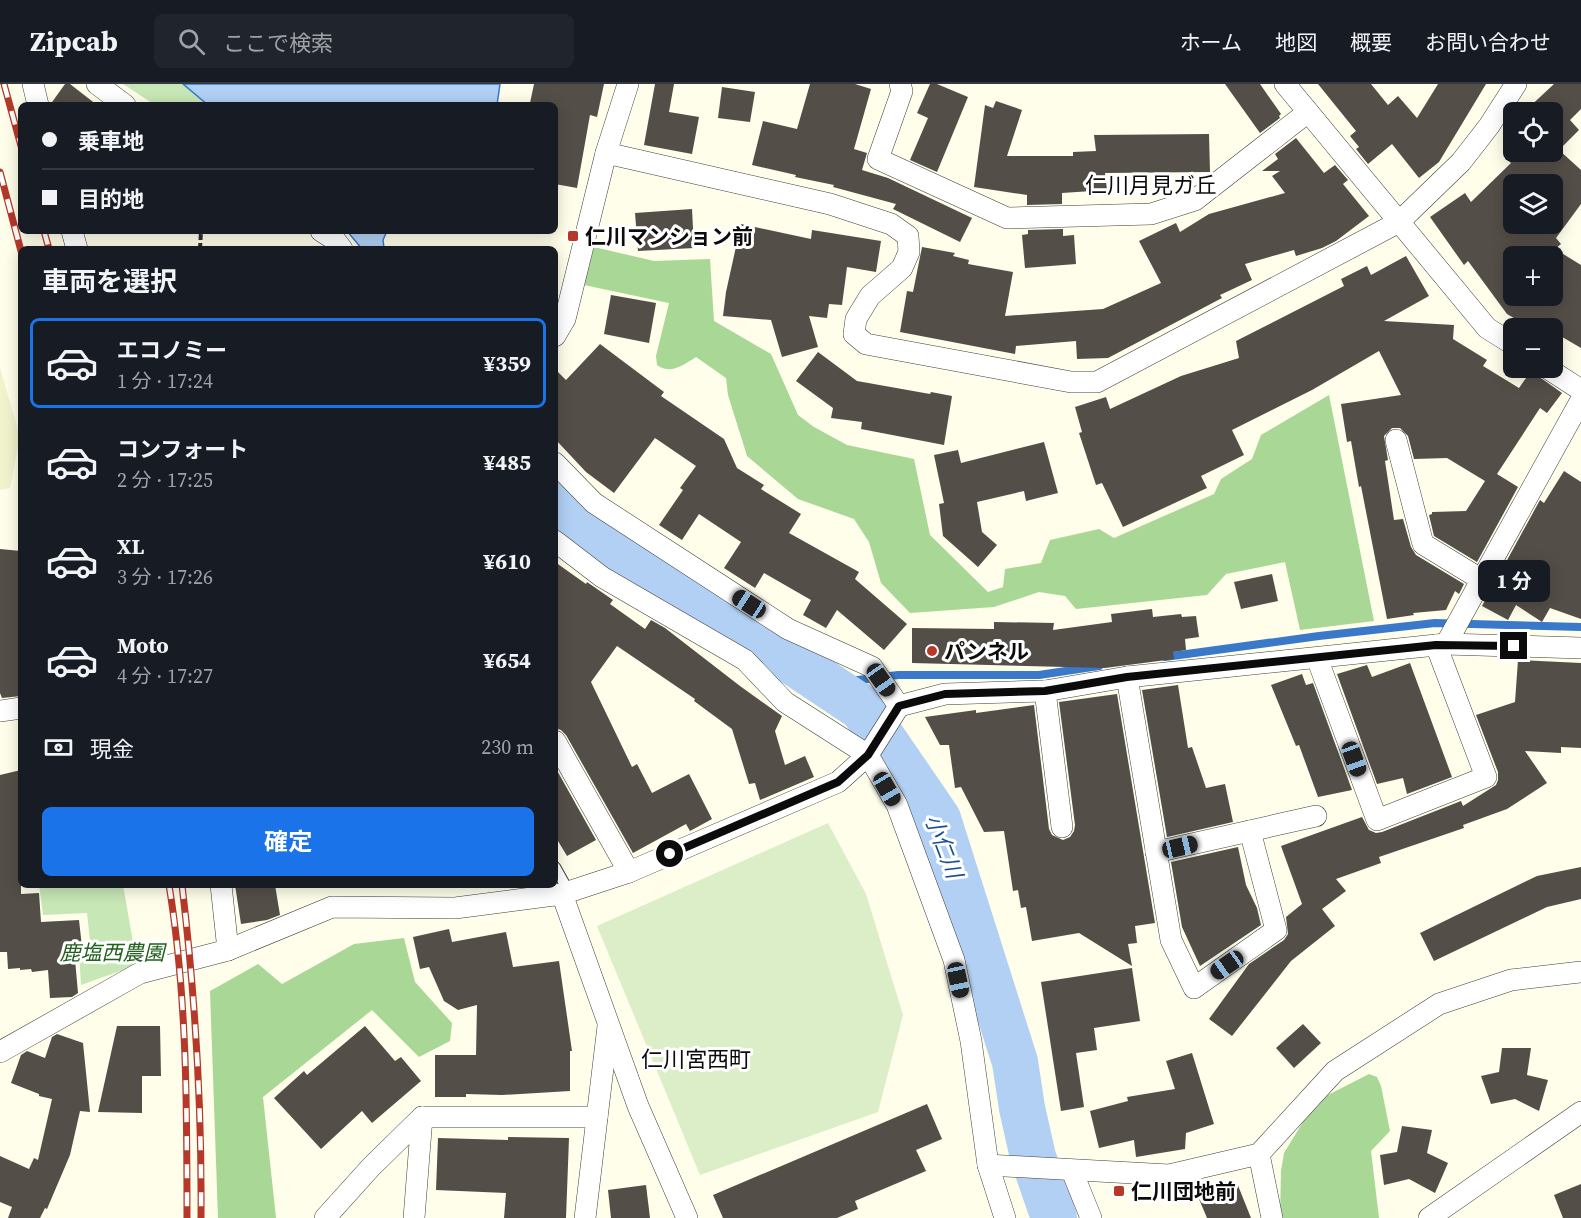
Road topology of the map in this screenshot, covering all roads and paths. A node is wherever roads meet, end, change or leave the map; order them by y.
1 (33, 84) edge
2 (98, 84) edge
3 (628, 84) edge
4 (900, 84) edge
5 (1285, 84) edge
6 (1516, 84) edge
7 (37, 102) edge
8 (121, 102) edge
9 (1308, 111) junction
10 (606, 153) junction
11 (1399, 222) junction
12 (326, 234) edge
13 (340, 246) edge
14 (558, 331) edge
15 (1503, 338) edge
16 (1562, 378) edge
17 (1581, 390) edge
18 (1581, 400) edge
19 (1396, 440) dead end
20 (558, 466) edge
21 (558, 543) edge
22 (1482, 580) junction
23 (1443, 643) junction
24 (1581, 648) edge
25 (1317, 658) junction
26 (1127, 677) junction
27 (1045, 691) junction
28 (894, 705) junction
29 (18, 708) edge
30 (0, 711) edge
31 (558, 746) edge
32 (871, 751) junction
33 (1316, 816) dead end
34 (1062, 827) dead end
35 (1250, 831) junction
36 (1156, 852) junction
37 (629, 872) junction
38 (558, 875) edge
39 (221, 888) edge
40 (565, 893) junction
41 (228, 950) junction
42 (1581, 972) edge
43 (608, 1023) junction
44 (0, 1052) edge
45 (422, 1117) junction
46 (1579, 1117) edge
47 (597, 1118) junction
48 (1259, 1154) junction
49 (997, 1166) junction
50 (1072, 1171) junction
51 (325, 1218) edge
52 (414, 1218) edge
53 (585, 1218) edge
54 (687, 1218) edge
55 (1005, 1218) edge
56 (1091, 1218) edge
57 (1272, 1218) edge
58 (1429, 1218) edge

1 - 7 street
2 - 8 street
3 - 10 street
4 - 9 street
5 - 9 street
6 - 11 street
9 - 11 street
10 - 11 street
10 - 14 street
11 - 15 street
12 - 13 street
16 - 17 street
18 - 22 street
19 - 22 street
20 - 28 street
21 - 32 street
22 - 23 street
23 - 24 street
23 - 25 street
23 - 25 street
25 - 26 street
26 - 27 street
26 - 36 street
27 - 28 street
27 - 34 street
28 - 32 street
29 - 30 street
31 - 37 street
32 - 37 street
32 - 49 street
33 - 35 street
35 - 36 street
35 - 36 street
37 - 40 street
38 - 40 lane
39 - 41 street
40 - 41 street
40 - 43 street
41 - 44 street
42 - 48 street
43 - 47 street
43 - 54 street
45 - 47 street
45 - 51 street
45 - 52 street
46 - 58 street
47 - 53 street
48 - 50 street
48 - 57 street
49 - 50 street
49 - 55 street
50 - 56 street

